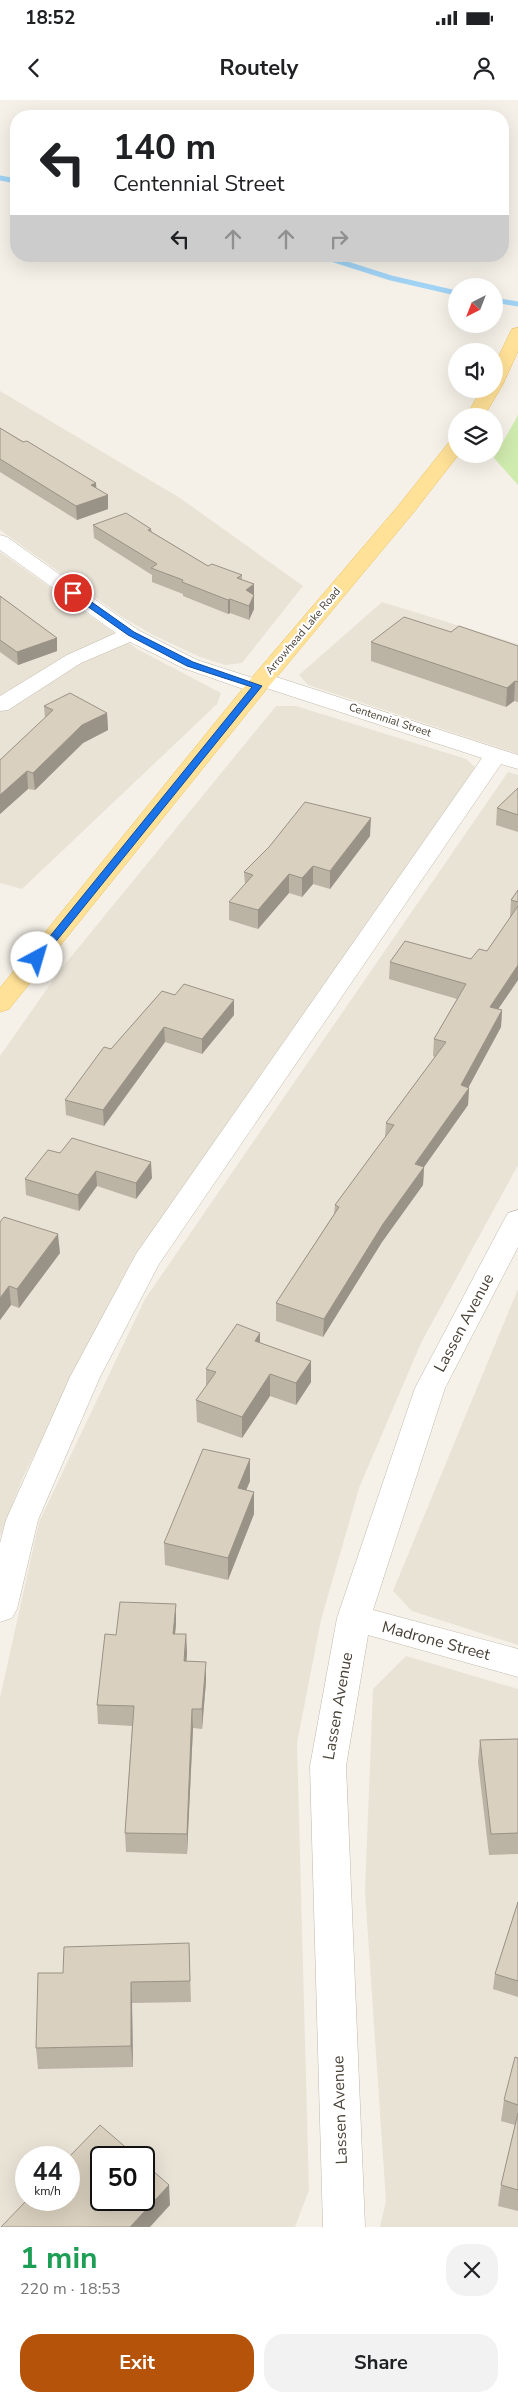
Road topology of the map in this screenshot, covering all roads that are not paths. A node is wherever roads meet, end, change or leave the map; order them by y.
1 (518, 333) edge
2 (503, 365) edge
3 (448, 455) edge
4 (0, 541) edge
5 (131, 634) junction
6 (260, 683) junction
7 (0, 705) edge
8 (507, 758) edge
9 (0, 1004) edge
10 (518, 1220) edge
11 (0, 1609) edge
12 (354, 1618) junction
13 (518, 1663) edge
14 (344, 2227) edge

1 - 2 main road
3 - 6 main road, Arrowhead Lake Road
4 - 5 street, Centennial Street
5 - 6 street, Centennial Street
5 - 7 street
6 - 8 street, Centennial Street
6 - 9 main road, Arrowhead Lake Road
8 - 11 street
10 - 12 street, Lassen Avenue
12 - 13 street, Madrone Street
12 - 14 street, Lassen Avenue

